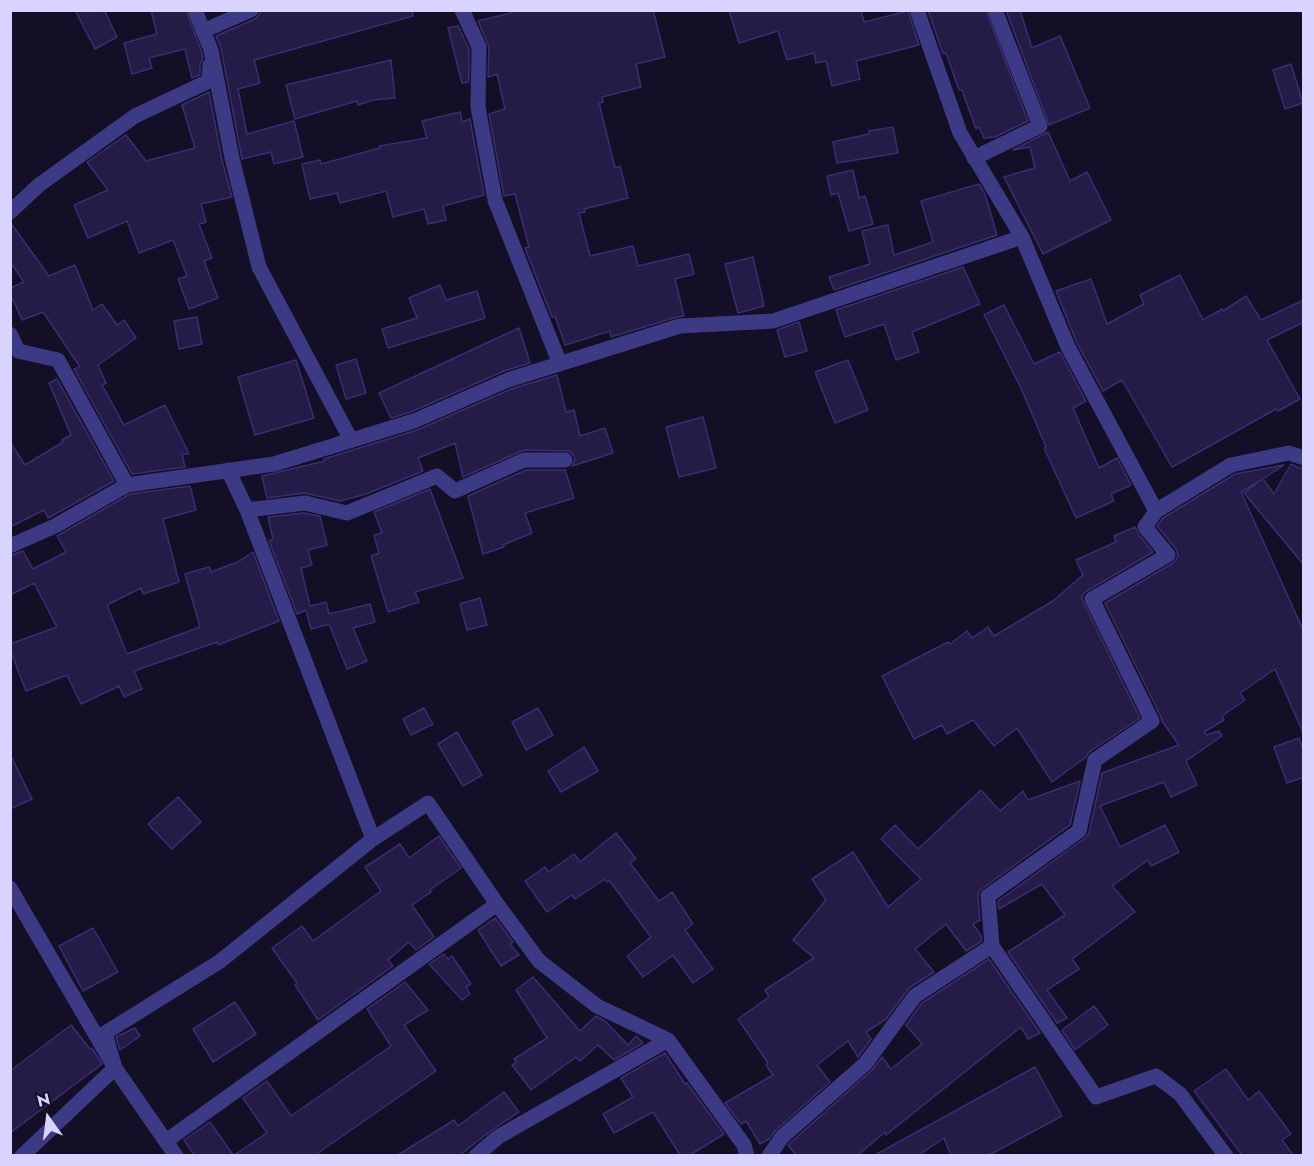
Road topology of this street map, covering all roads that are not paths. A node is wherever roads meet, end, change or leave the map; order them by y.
1 (195, 10) edge
2 (251, 10) edge
3 (462, 10) edge
4 (918, 10) edge
5 (995, 10) edge
6 (203, 31) junction
7 (211, 50) junction
8 (974, 158) junction
9 (10, 212) edge
10 (1022, 237) junction
11 (10, 334) edge
12 (560, 364) junction
13 (351, 440) junction
14 (1304, 458) edge
15 (565, 460) dead end
16 (228, 470) junction
17 (127, 485) junction
18 (247, 510) junction
19 (1156, 511) junction
20 (10, 546) edge
21 (374, 839) junction
22 (10, 888) edge
23 (497, 904) junction
24 (992, 946) junction
25 (668, 1040) junction
26 (115, 1068) junction
27 (166, 1141) junction
28 (22, 1155) edge
29 (176, 1155) edge
30 (477, 1155) edge
31 (747, 1155) edge
32 (769, 1155) edge
33 (1226, 1155) edge

1 - 6 street
2 - 6 street
3 - 12 street
4 - 8 street
5 - 8 street
6 - 7 street
7 - 9 street
7 - 13 street
8 - 10 street
10 - 12 street
10 - 19 street
11 - 17 street
12 - 13 street
13 - 16 street
14 - 19 street
15 - 18 street
16 - 17 street
16 - 18 street
17 - 20 street
18 - 21 street
19 - 24 street
21 - 23 street
21 - 26 street
22 - 26 street
23 - 25 street
23 - 27 street
24 - 32 street
24 - 33 street
25 - 30 street
25 - 31 street
26 - 27 street
26 - 28 street
27 - 29 street

